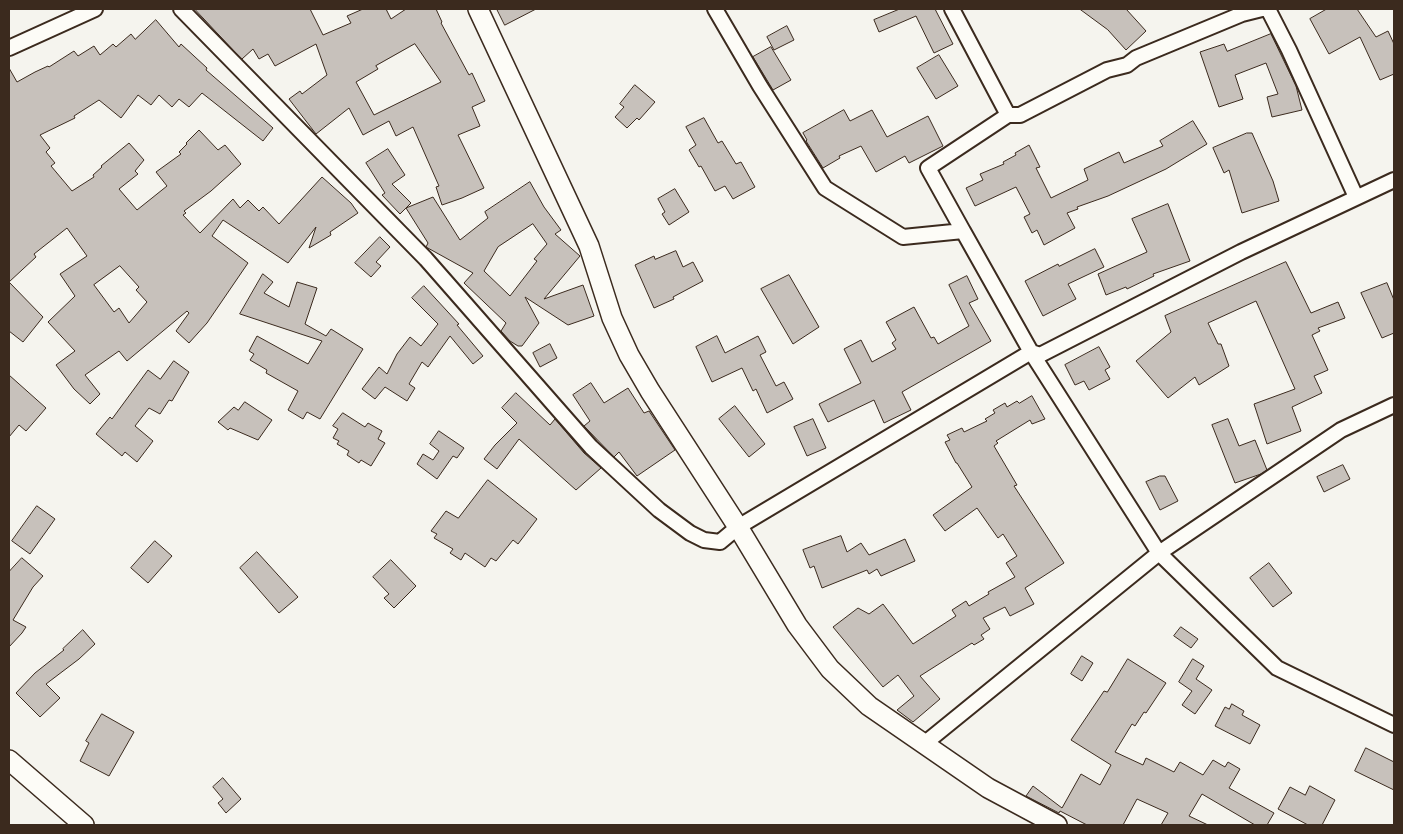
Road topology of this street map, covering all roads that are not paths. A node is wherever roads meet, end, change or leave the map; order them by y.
1 (95, 9) edge
2 (181, 9) edge
3 (478, 9) edge
4 (715, 9) edge
5 (952, 9) edge
6 (1262, 9) edge
7 (1268, 9) edge
8 (9, 48) edge
9 (1008, 115) junction
10 (1394, 180) edge
11 (1356, 197) junction
12 (963, 231) junction
13 (1031, 352) junction
14 (1394, 406) edge
15 (738, 528) junction
16 (1159, 553) junction
17 (1394, 725) edge
18 (924, 744) junction
19 (9, 760) edge
20 (84, 825) edge
21 (1057, 825) edge

1 - 8 street
2 - 15 street
3 - 15 street
4 - 12 street
5 - 9 street
6 - 9 street
7 - 11 street
9 - 12 street
10 - 11 street
11 - 13 street
12 - 13 street
13 - 15 street
13 - 16 street
14 - 16 street
15 - 18 street
16 - 17 street
16 - 18 street
18 - 21 street
19 - 20 street

